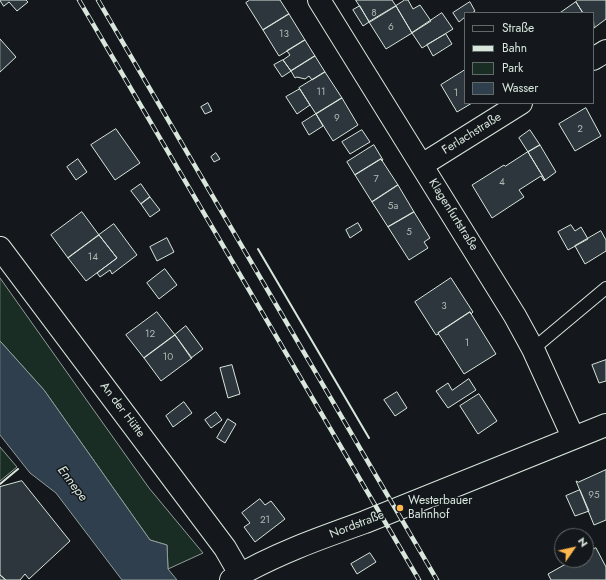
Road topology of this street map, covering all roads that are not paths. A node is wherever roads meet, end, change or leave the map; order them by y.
1 (319, 0) edge
2 (606, 51) edge
3 (594, 58) edge
4 (519, 104) edge
5 (422, 165) junction
6 (0, 248) edge
7 (606, 288) edge
8 (533, 349) junction
9 (606, 424) edge
10 (573, 437) junction
11 (236, 577) edge

1 - 5 street, Klagenfurtstraße
2 - 3 street
4 - 5 street, Ferlachstraße
5 - 8 street, Klagenfurtstraße
6 - 11 street, An der Hütte
7 - 8 lane
8 - 10 street, Klagenfurtstraße
9 - 10 street, Nordstraße
10 - 11 street, Nordstraße

